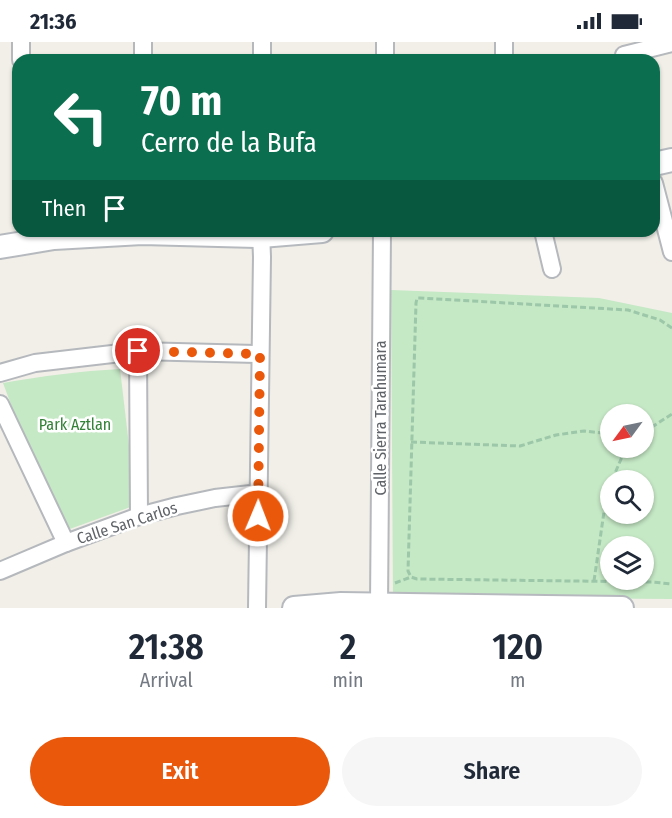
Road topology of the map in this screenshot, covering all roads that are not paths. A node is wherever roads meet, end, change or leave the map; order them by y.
1 (672, 43) edge
2 (624, 52) edge
3 (660, 206) edge
4 (54, 237) edge
5 (261, 237) edge
6 (382, 237) edge
7 (544, 237) edge
8 (14, 240) edge
9 (672, 252) edge
10 (552, 269) dead end
11 (138, 351) junction
12 (260, 354) junction
13 (0, 373) edge
14 (0, 404) edge
15 (259, 493) junction
16 (139, 516) junction
17 (66, 543) junction
18 (0, 571) edge
19 (379, 604) junction
20 (257, 608) edge
21 (294, 608) edge
22 (622, 608) edge

1 - 2 street
3 - 9 street
4 - 8 main road
5 - 12 street
6 - 19 street, Calle Sierra Tarahumara
7 - 10 street
11 - 12 street
11 - 13 street
11 - 16 street
12 - 15 street
14 - 17 street
15 - 16 street, Calle San Carlos
15 - 20 street
16 - 17 street, Calle San Carlos
17 - 18 street, Calle San Carlos
19 - 21 main road
19 - 22 main road

